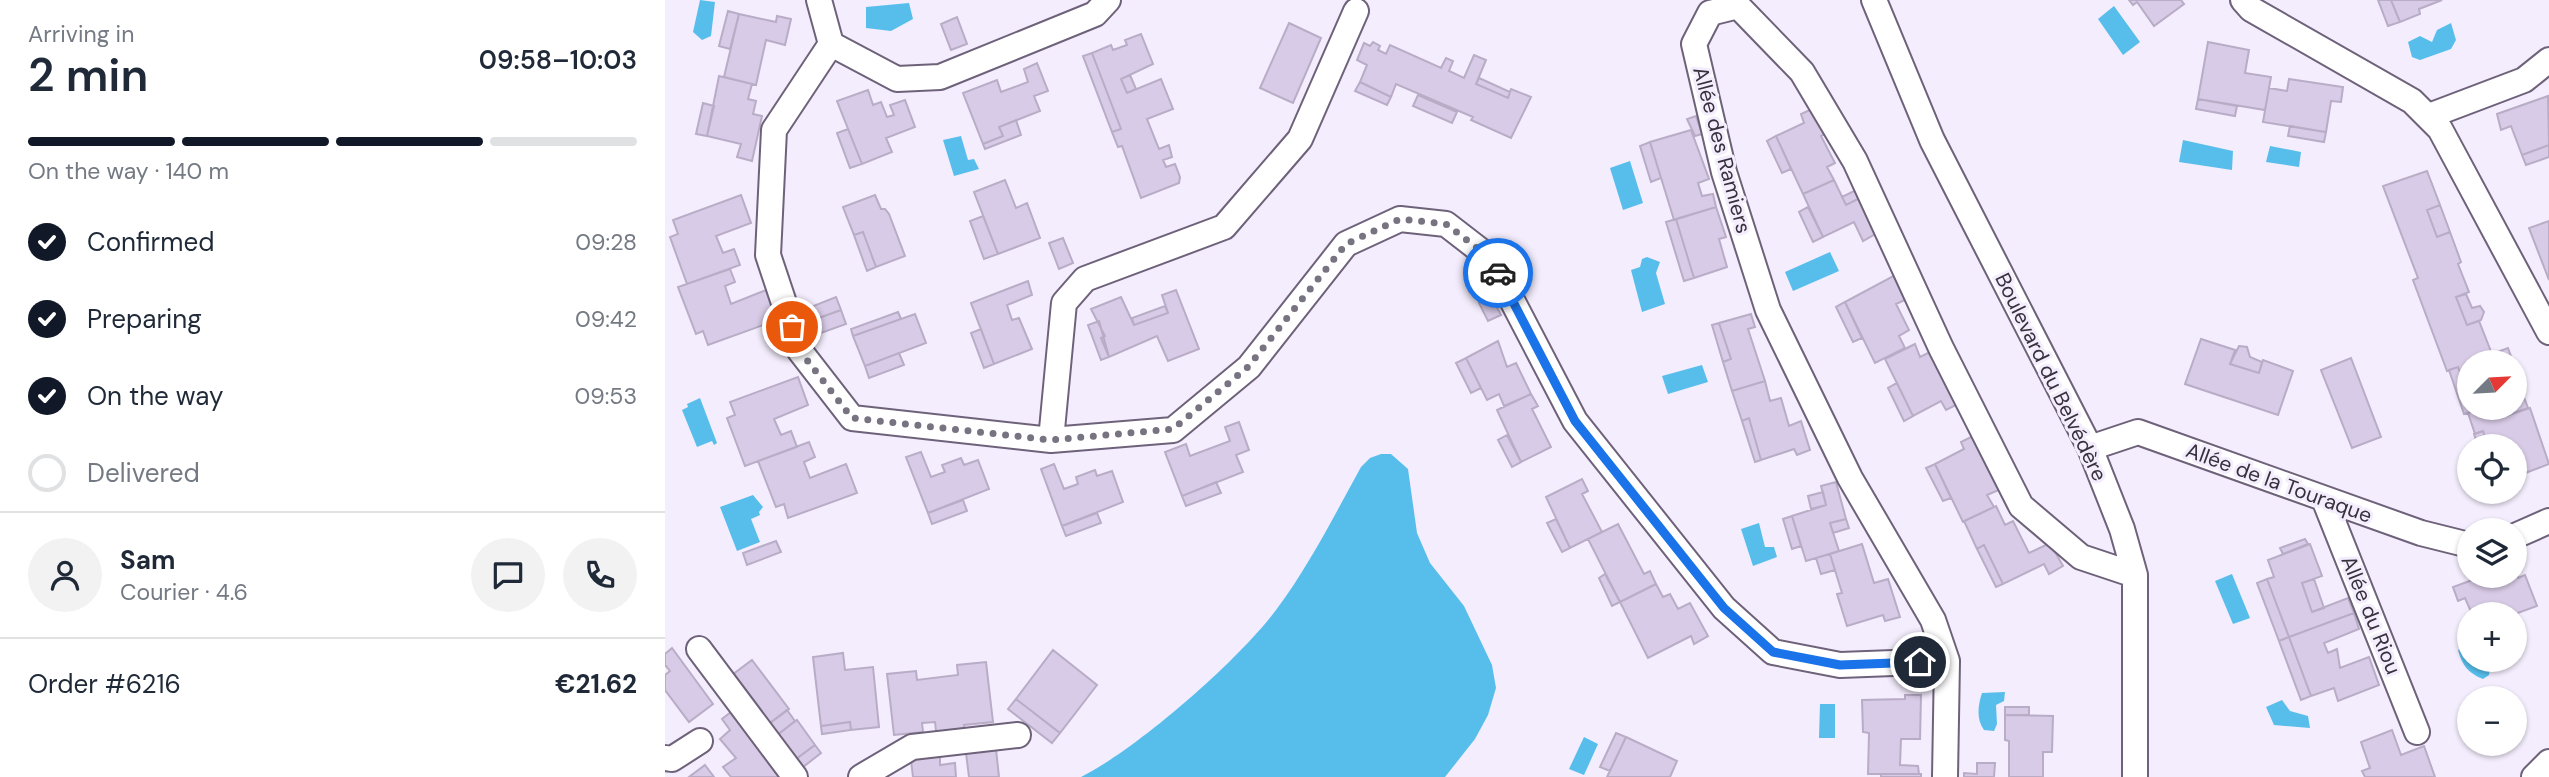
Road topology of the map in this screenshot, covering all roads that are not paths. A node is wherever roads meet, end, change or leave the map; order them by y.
1 (819, 0) edge
2 (1108, 0) edge
3 (1874, 0) edge
4 (2256, 3) edge
5 (1356, 11) dead end
6 (831, 44) junction
7 (2549, 60) edge
8 (2429, 116) junction
9 (2549, 332) edge
10 (1051, 440) junction
11 (2090, 449) junction
12 (2324, 499) junction
13 (2549, 521) edge
14 (2527, 531) edge
15 (2457, 542) edge
16 (2135, 575) junction
17 (699, 649) dead end
18 (1947, 660) junction
19 (2417, 732) dead end
20 (1018, 735) dead end
21 (700, 741) dead end
22 (665, 758) edge
23 (2549, 761) edge
24 (795, 777) edge
25 (861, 777) edge
26 (1945, 777) edge
27 (2135, 777) edge
28 (2534, 777) edge

1 - 6 street
2 - 6 street
3 - 11 street, Boulevard du Belvédère
4 - 8 street
5 - 10 street
6 - 10 street
7 - 8 street
8 - 9 street
10 - 18 street
11 - 12 street, Allée de la Touraque
11 - 16 street, Boulevard du Belvédère
12 - 15 street, Allée de la Touraque
12 - 19 street, Allée du Riou
13 - 14 street
16 - 18 street, Allée des Ramiers
16 - 27 street, Boulevard du Belvédère
17 - 24 street
18 - 26 street, Allée des Ramiers
20 - 25 street
21 - 22 street
23 - 28 street

